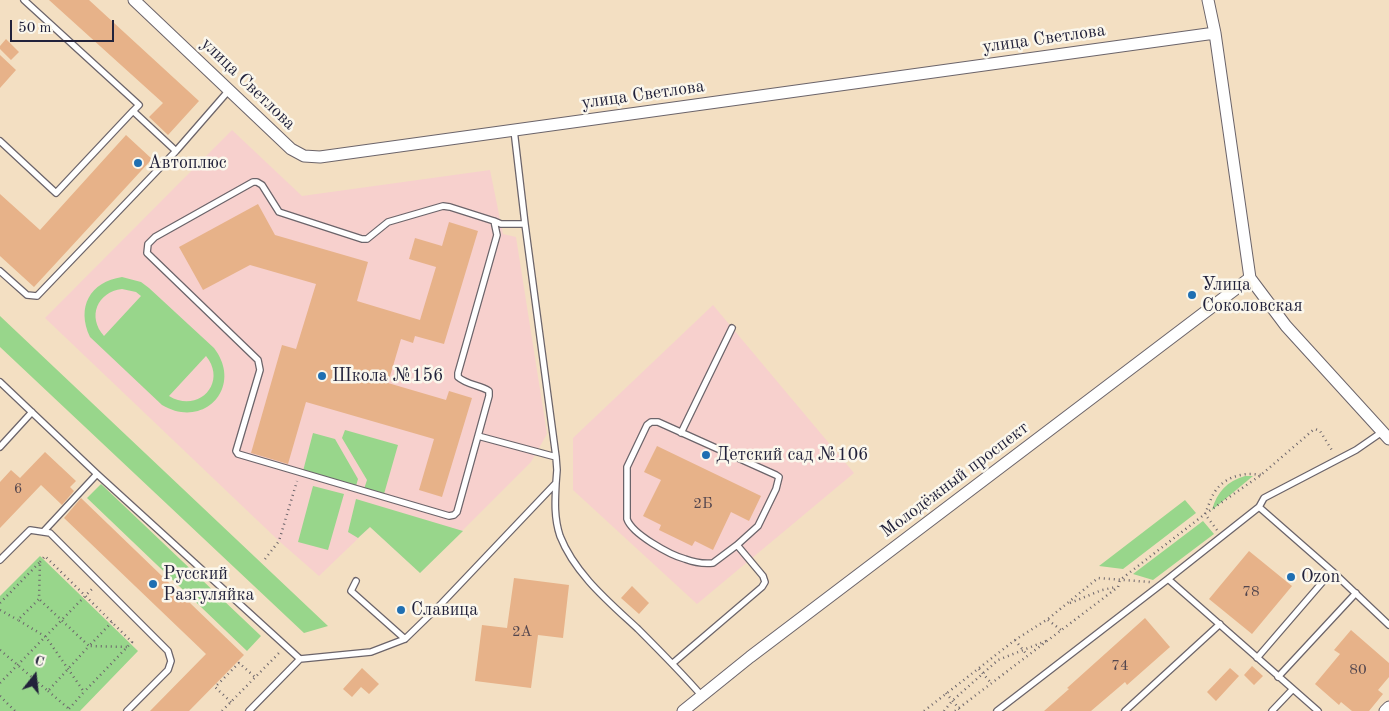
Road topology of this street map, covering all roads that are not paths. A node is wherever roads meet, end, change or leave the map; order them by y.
1 (24, 0) edge
2 (134, 0) edge
3 (1208, 0) edge
4 (1215, 33) junction
5 (230, 90) junction
6 (133, 111) junction
7 (514, 130) junction
8 (0, 141) edge
9 (176, 151) junction
10 (494, 221) junction
11 (525, 224) junction
12 (0, 271) edge
13 (1250, 278) junction
14 (732, 328) dead end
15 (0, 382) edge
16 (32, 412) junction
17 (681, 432) junction
18 (1387, 433) edge
19 (478, 436) junction
20 (0, 447) edge
21 (556, 457) junction
22 (97, 474) junction
23 (556, 483) junction
24 (1259, 507) junction
25 (44, 531) junction
26 (737, 546) junction
27 (0, 560) edge
28 (1332, 571) junction
29 (356, 581) dead end
30 (1165, 581) junction
31 (1356, 593) junction
32 (1220, 624) junction
33 (1389, 625) edge
34 (405, 639) junction
35 (1258, 658) junction
36 (300, 659) junction
37 (673, 663) junction
38 (1278, 677) junction
39 (1292, 690) junction
40 (701, 694) junction
41 (1389, 707) edge
42 (127, 711) edge
43 (249, 711) edge
44 (683, 711) edge
45 (997, 711) edge
46 (1125, 711) edge
47 (1272, 711) edge
48 (1318, 711) edge
49 (1385, 711) edge

1 - 6 lane
2 - 5 street, улица Светлова
3 - 4 street
4 - 7 street, улица Светлова
4 - 13 street
5 - 7 street, улица Светлова
5 - 9 lane
6 - 8 lane
6 - 9 lane
7 - 11 lane
9 - 12 lane
10 - 11 lane
10 - 19 lane
10 - 19 lane
11 - 21 lane
13 - 18 street
13 - 40 street, Молодёжный проспект
14 - 17 lane
15 - 16 lane
16 - 20 lane
16 - 22 lane
17 - 26 lane
17 - 26 lane
18 - 24 lane
19 - 21 lane
21 - 23 lane
22 - 25 lane
22 - 36 lane
23 - 34 lane
23 - 37 lane
24 - 28 lane
24 - 30 lane
25 - 27 lane
25 - 42 lane
26 - 37 lane
28 - 31 lane
28 - 35 lane
29 - 34 lane
30 - 32 lane
30 - 45 lane
31 - 33 lane
31 - 38 lane
32 - 35 lane
32 - 46 lane
34 - 36 lane
35 - 38 lane
36 - 43 lane
37 - 40 lane
38 - 39 lane
39 - 47 lane
39 - 48 lane
40 - 44 street, Молодёжный проспект
41 - 49 street

